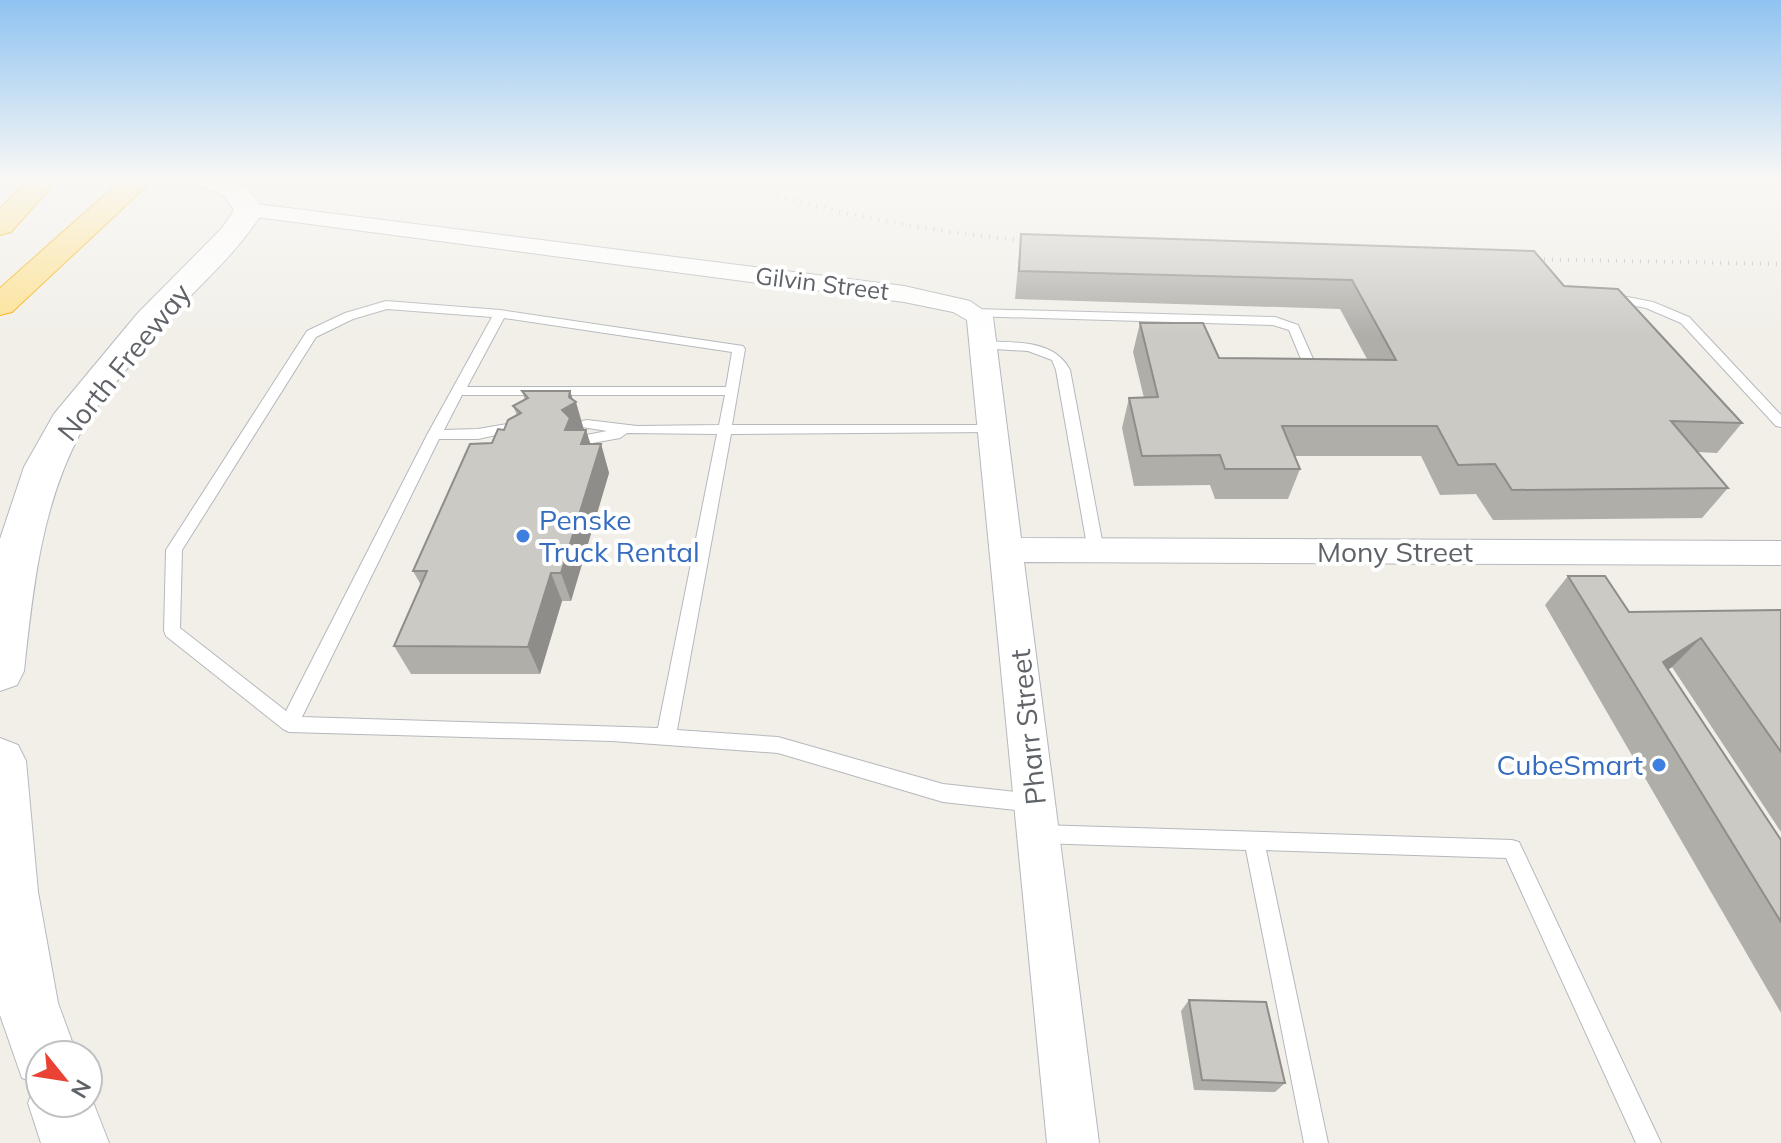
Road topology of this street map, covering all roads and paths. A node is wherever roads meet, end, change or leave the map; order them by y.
1 (82, 230) edge
2 (236, 230) edge
3 (408, 230) edge
4 (11, 294) edge
5 (1588, 296) edge
6 (500, 314) junction
7 (0, 319) edge
8 (979, 329) junction
9 (1311, 368) edge
10 (458, 391) junction
11 (732, 391) junction
12 (1781, 423) edge
13 (587, 424) dead end
14 (528, 425) edge
15 (994, 428) junction
16 (726, 429) junction
17 (637, 430) junction
18 (478, 434) junction
19 (434, 435) junction
20 (581, 440) edge
21 (521, 441) edge
22 (1008, 550) junction
23 (1096, 551) junction
24 (1781, 553) edge
25 (0, 671) edge
26 (289, 724) junction
27 (666, 737) junction
28 (0, 761) edge
29 (1038, 819) junction
30 (1254, 841) junction
31 (39, 1039) edge
32 (67, 1119) edge
33 (75, 1143) edge
34 (1073, 1143) edge
35 (1316, 1143) edge
36 (1649, 1143) edge

1 - 4 highway
2 - 25 main road, North Freeway
3 - 8 street, Gilvin Street
4 - 7 highway
5 - 12 lane
6 - 10 lane
6 - 11 lane
6 - 26 lane
8 - 9 lane
8 - 15 street, Pharr Street
8 - 23 lane
10 - 11 lane
10 - 19 lane
11 - 16 lane
13 - 17 lane
14 - 18 lane
15 - 16 lane
15 - 22 street, Pharr Street
16 - 17 lane
16 - 27 lane
17 - 20 lane
18 - 19 lane
18 - 21 lane
19 - 26 lane
22 - 23 street, Mony Street
22 - 29 street, Pharr Street
23 - 24 street, Mony Street
26 - 27 lane
27 - 29 lane
28 - 31 main road
29 - 30 lane
29 - 34 street, Pharr Street
30 - 35 lane
30 - 36 lane
32 - 33 main road

